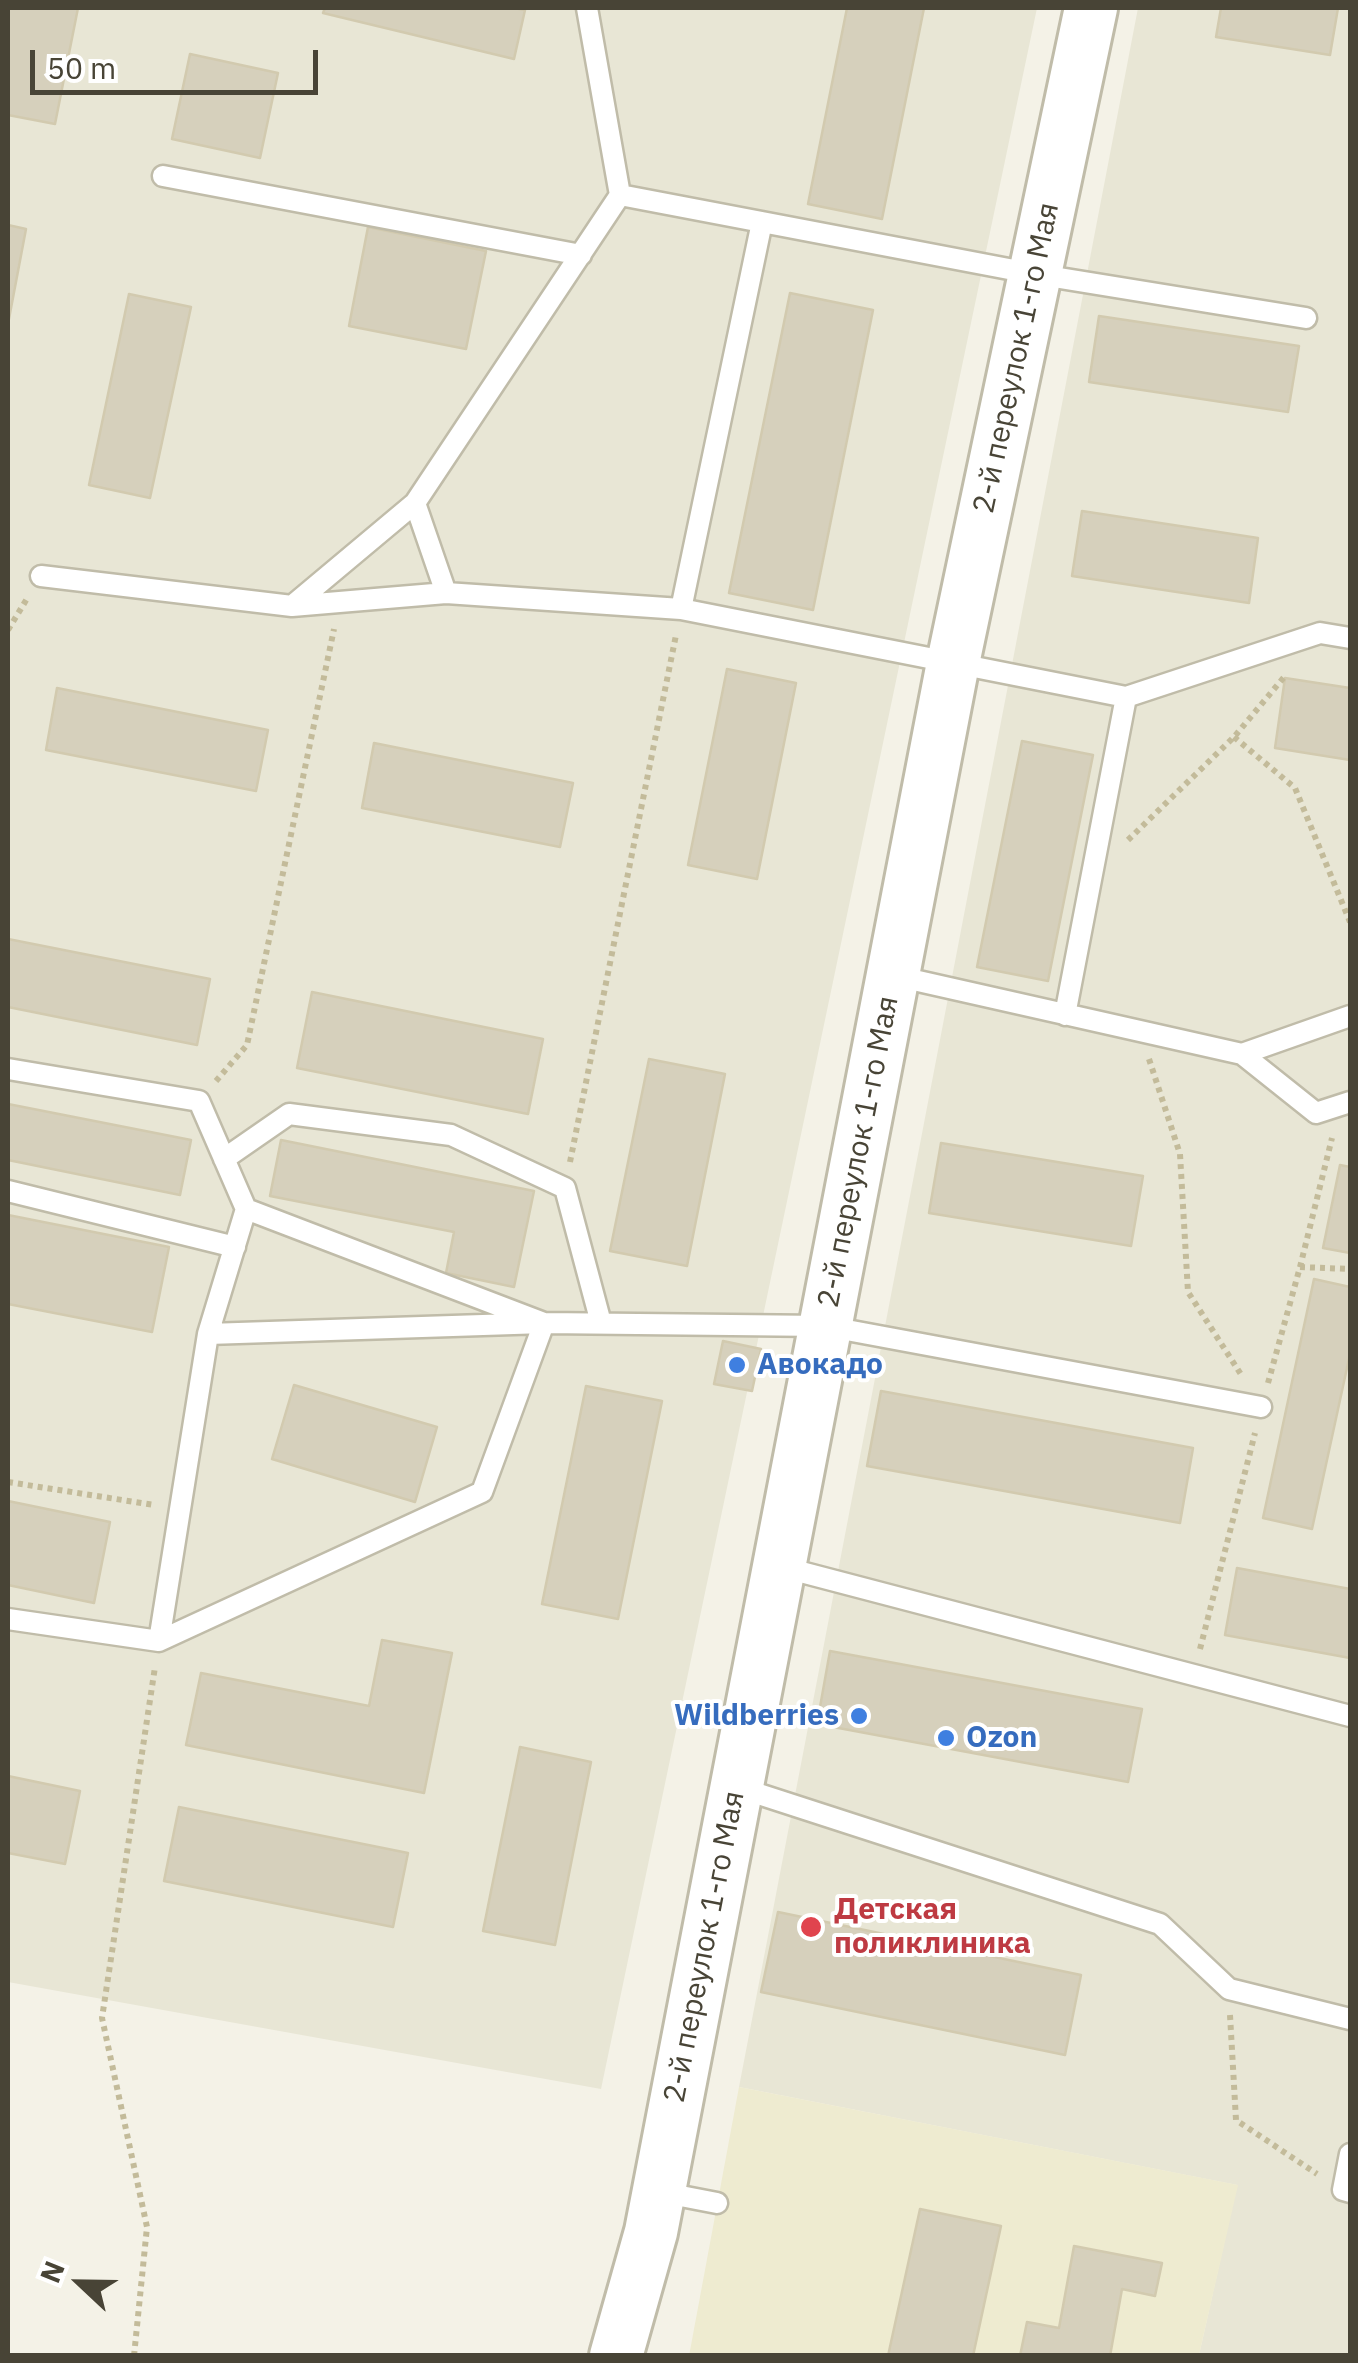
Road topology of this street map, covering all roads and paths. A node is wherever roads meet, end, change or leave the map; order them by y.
1 (586, 8) edge
2 (1091, 8) edge
3 (163, 176) dead end
4 (620, 195) junction
5 (762, 222) junction
6 (581, 255) junction
7 (1035, 274) junction
8 (1306, 318) dead end
9 (416, 503) junction
10 (41, 576) dead end
11 (446, 593) junction
12 (340, 602) junction
13 (292, 606) junction
14 (681, 609) junction
15 (1320, 633) junction
16 (1350, 638) edge
17 (953, 664) junction
18 (1126, 697) junction
19 (1234, 737) junction
20 (1092, 876) junction
21 (1350, 922) edge
22 (894, 976) junction
23 (1065, 1015) junction
24 (1350, 1016) edge
25 (1140, 1031) junction
26 (1242, 1054) junction
27 (8, 1069) edge
28 (199, 1102) junction
29 (1350, 1102) edge
30 (224, 1159) junction
31 (565, 1188) junction
32 (8, 1191) edge
33 (246, 1209) junction
34 (235, 1247) junction
35 (1300, 1267) dead end
36 (1350, 1269) edge
37 (544, 1323) junction
38 (600, 1323) junction
39 (825, 1326) junction
40 (208, 1334) junction
41 (1261, 1407) joint
42 (8, 1482) edge
43 (180, 1509) junction
44 (780, 1567) junction
45 (8, 1619) edge
46 (159, 1641) junction
47 (1350, 1716) edge
48 (735, 1786) junction
49 (1229, 1989) junction
50 (1350, 2019) edge
51 (1350, 2154) edge
52 (658, 2191) junction
53 (1347, 2191) edge
54 (717, 2203) dead end
55 (134, 2356) edge
56 (616, 2356) edge

1 - 4 lane
2 - 7 street, 2-й переулок 1-го Мая
3 - 6 lane
4 - 5 lane
4 - 6 lane
5 - 7 lane
5 - 14 lane
6 - 9 lane
7 - 8 lane
7 - 17 street, 2-й переулок 1-го Мая
9 - 11 lane
9 - 13 lane
10 - 13 lane
11 - 12 lane
11 - 14 lane
12 - 13 lane
12 - 28 path
14 - 17 lane
14 - 31 path
15 - 16 lane
15 - 18 lane
15 - 19 path
17 - 18 lane
17 - 22 street, 2-й переулок 1-го Мая
18 - 20 lane
19 - 20 path
19 - 21 path
20 - 23 lane
22 - 23 lane
22 - 39 street, 2-й переулок 1-го Мая
23 - 25 lane
24 - 26 lane
25 - 26 lane
25 - 41 path
26 - 29 lane
27 - 28 lane
28 - 30 lane
30 - 31 lane
30 - 33 lane
31 - 38 lane
32 - 34 lane
33 - 34 lane
33 - 37 lane
34 - 40 lane
35 - 36 path
37 - 38 lane
37 - 40 lane
37 - 46 lane
38 - 39 lane
39 - 41 lane
39 - 44 street, 2-й переулок 1-го Мая
40 - 43 lane
42 - 43 path
43 - 46 lane
44 - 47 lane
44 - 48 street, 2-й переулок 1-го Мая
45 - 46 lane
46 - 55 path
48 - 49 lane
48 - 52 street, 2-й переулок 1-го Мая
49 - 50 lane
49 - 53 path
51 - 53 lane
52 - 54 lane
52 - 56 street, 2-й переулок 1-го Мая

